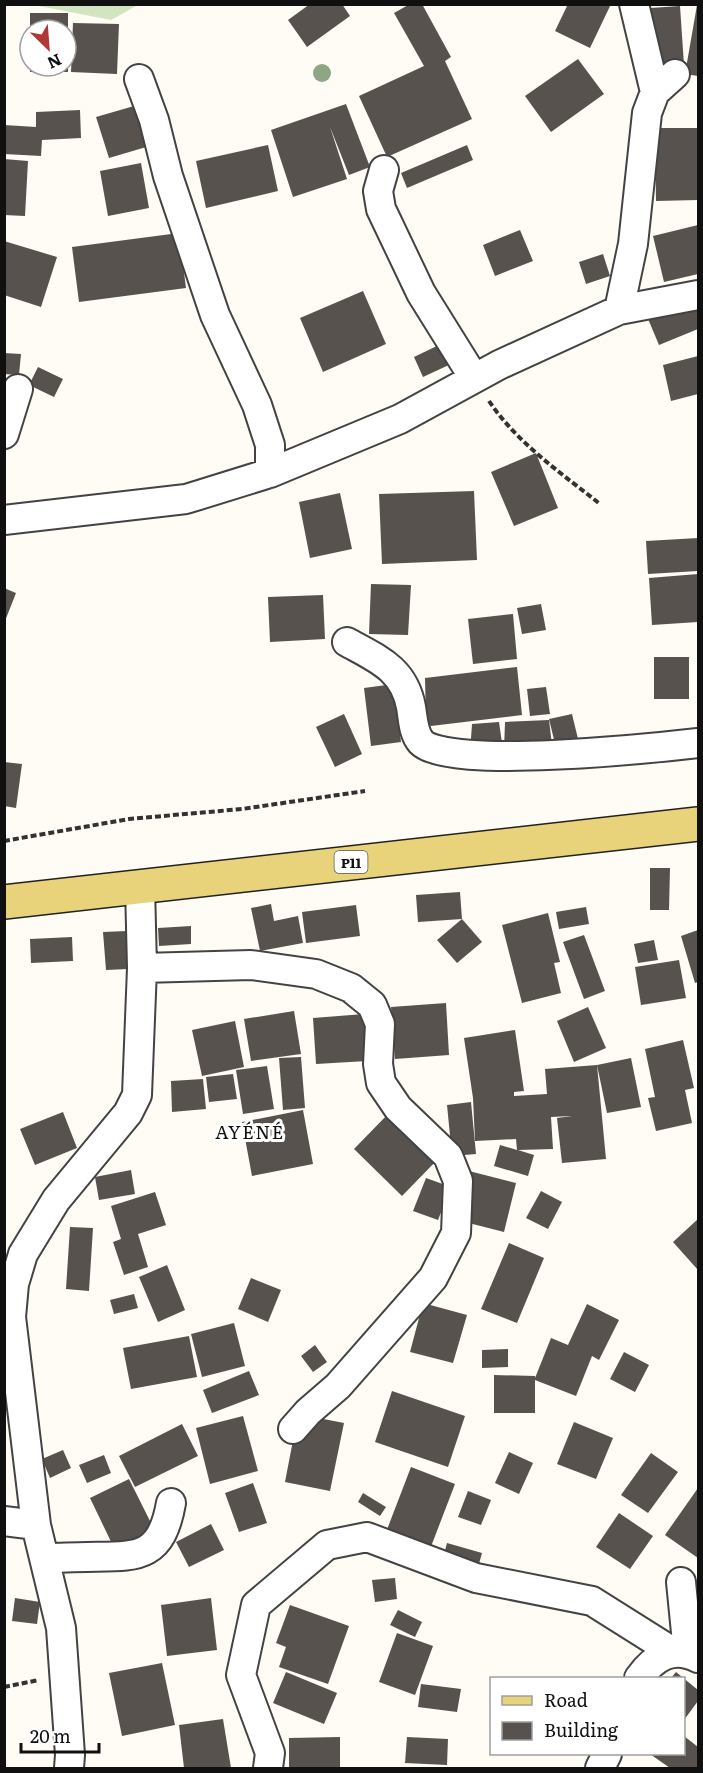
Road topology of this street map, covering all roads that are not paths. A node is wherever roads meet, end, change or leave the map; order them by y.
1 (634, 4) edge
2 (139, 79) dead end
3 (384, 170) dead end
4 (699, 295) edge
5 (619, 310) junction
6 (474, 378) junction
7 (18, 389) dead end
8 (4, 434) edge
9 (270, 473) junction
10 (4, 520) edge
11 (347, 642) dead end
12 (699, 743) edge
13 (699, 824) edge
14 (140, 886) junction
15 (4, 902) edge
16 (142, 968) junction
17 (293, 1429) dead end
18 (171, 1503) dead end
19 (4, 1521) edge
20 (36, 1525) junction
21 (46, 1558) junction
22 (681, 1582) dead end
23 (687, 1654) edge
24 (640, 1677) edge
25 (69, 1768) edge
26 (268, 1768) edge

1 - 5 street
2 - 9 street
3 - 6 street
4 - 5 street
5 - 6 street
6 - 9 street
7 - 8 street
9 - 10 street
11 - 12 street
13 - 14 main road, P11
14 - 15 main road, P11
14 - 16 street
16 - 17 street
16 - 20 street
18 - 21 street
19 - 20 street
20 - 21 street
21 - 25 street
22 - 23 street
23 - 24 street
23 - 26 street

